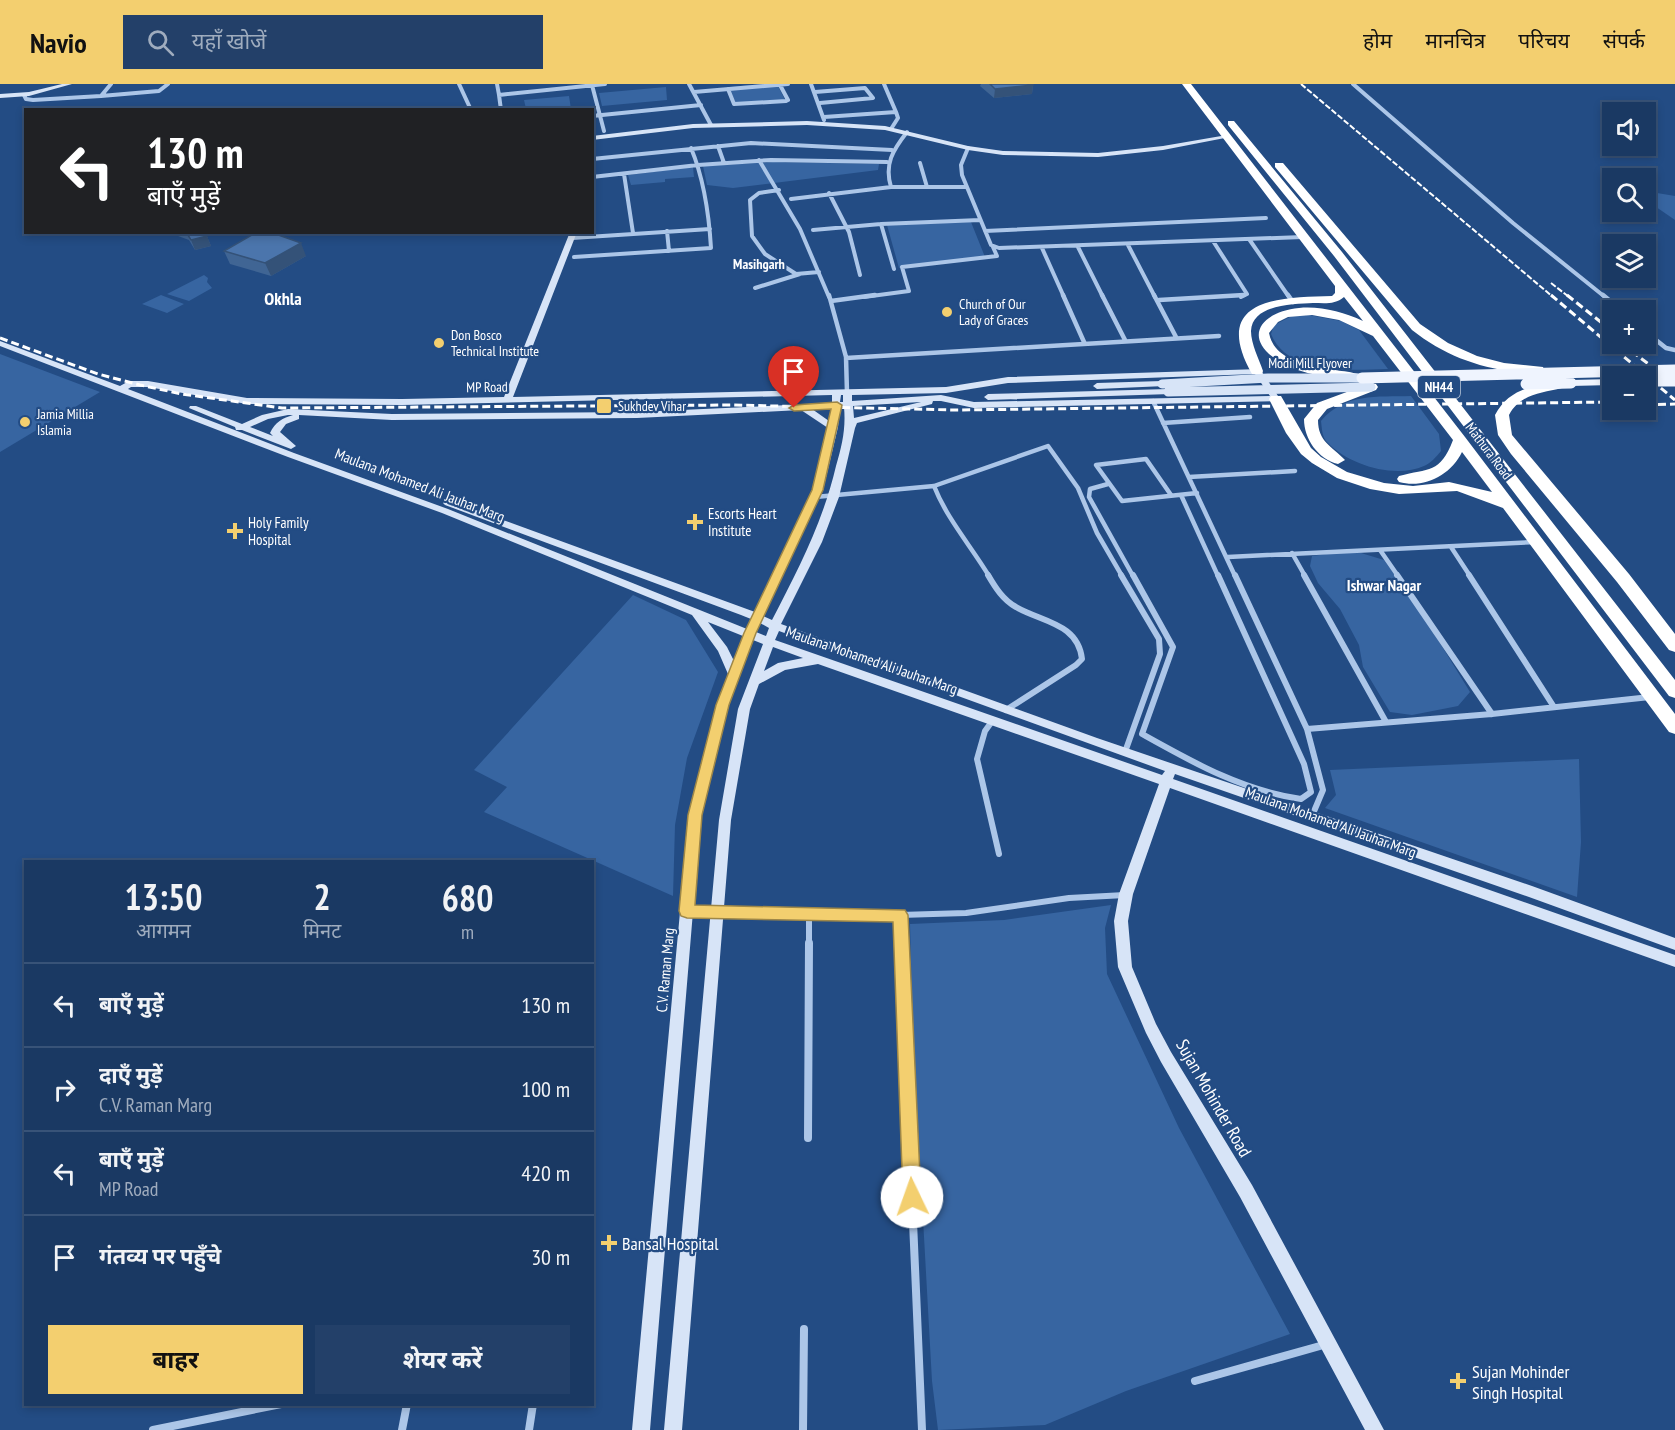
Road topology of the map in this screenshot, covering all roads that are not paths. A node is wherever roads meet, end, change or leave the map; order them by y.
1 (69, 84) edge
2 (111, 84) edge
3 (168, 84) edge
4 (459, 84) edge
5 (497, 84) edge
6 (605, 84) edge
7 (689, 84) edge
8 (788, 84) edge
9 (811, 84) edge
10 (884, 84) edge
11 (1186, 84) edge
12 (1201, 84) edge
13 (1353, 84) edge
14 (592, 85) edge
15 (780, 85) edge
16 (559, 86) edge
17 (728, 89) junction
18 (694, 92) junction
19 (815, 92) junction
20 (24, 95) junction
21 (499, 95) junction
22 (0, 96) edge
23 (100, 96) junction
24 (820, 103) junction
25 (701, 105) junction
26 (470, 108) edge
27 (501, 108) edge
28 (896, 112) junction
29 (599, 115) junction
30 (594, 116) edge
31 (824, 120) junction
32 (711, 125) junction
33 (891, 129) junction
34 (604, 131) dead end
35 (907, 132) junction
36 (1227, 137) junction
37 (594, 138) edge
38 (718, 146) junction
39 (691, 148) junction
40 (968, 148) junction
41 (892, 150) junction
42 (1253, 151) junction
43 (594, 159) edge
44 (759, 160) junction
45 (887, 162) junction
46 (724, 163) junction
47 (920, 163) dead end
48 (698, 165) junction
49 (624, 174) junction
50 (594, 177) edge
51 (891, 187) junction
52 (927, 187) junction
53 (965, 187) junction
54 (779, 190) junction
55 (829, 193) junction
56 (791, 199) dead end
57 (1266, 218) dead end
58 (980, 220) junction
59 (881, 224) junction
60 (849, 227) junction
61 (710, 229) junction
62 (813, 230) dead end
63 (667, 231) junction
64 (985, 231) junction
65 (633, 233) junction
66 (573, 235) edge
67 (1303, 237) junction
68 (1249, 239) junction
69 (1213, 241) junction
70 (1128, 245) junction
71 (993, 247) junction
72 (1078, 247) junction
73 (1042, 248) junction
74 (669, 251) junction
75 (574, 257) dead end
76 (894, 269) dead end
77 (819, 272) junction
78 (800, 274) junction
79 (860, 275) dead end
80 (1341, 285) junction
81 (755, 288) dead end
82 (1158, 300) junction
83 (1609, 300) edge
84 (831, 301) junction
85 (1293, 302) junction
86 (0, 335) edge
87 (1219, 336) dead end
88 (1380, 336) junction
89 (1176, 337) junction
90 (1125, 340) junction
91 (1656, 340) edge
92 (1084, 342) junction
93 (0, 343) edge
94 (1675, 350) edge
95 (846, 358) junction
96 (1675, 370) edge
97 (1257, 371) junction
98 (1573, 377) junction
99 (1602, 381) edge
100 (1656, 381) edge
101 (1675, 381) edge
102 (1367, 383) junction
103 (125, 386) junction
104 (842, 394) junction
105 (943, 394) junction
106 (1276, 399) junction
107 (507, 400) junction
108 (264, 401) junction
109 (1153, 401) junction
110 (849, 404) junction
111 (837, 405) junction
112 (773, 409) junction
113 (318, 413) junction
114 (265, 417) junction
115 (1250, 417) dead end
116 (1163, 423) junction
117 (833, 426) junction
118 (850, 428) junction
119 (238, 429) junction
120 (287, 444) junction
121 (1458, 447) junction
122 (1295, 471) dead end
123 (1189, 477) junction
124 (1108, 484) junction
125 (934, 486) junction
126 (1197, 493) junction
127 (1171, 495) junction
128 (1181, 495) junction
129 (815, 497) junction
130 (834, 497) junction
131 (1509, 505) junction
132 (1537, 542) junction
133 (1451, 547) junction
134 (1380, 550) junction
135 (1292, 553) junction
136 (1228, 557) junction
137 (693, 609) junction
138 (757, 619) junction
139 (775, 626) junction
140 (750, 633) junction
141 (769, 642) junction
142 (1675, 646) edge
143 (821, 660) junction
144 (734, 674) junction
145 (754, 682) junction
146 (1675, 692) edge
147 (1653, 697) junction
148 (1554, 707) junction
149 (1006, 710) junction
150 (1492, 714) junction
151 (993, 720) junction
152 (1386, 722) junction
153 (1675, 727) edge
154 (1307, 729) junction
155 (1125, 752) junction
156 (1169, 774) junction
157 (1312, 816) junction
158 (999, 854) dead end
159 (1126, 894) junction
160 (687, 911) junction
161 (718, 912) junction
162 (809, 914) junction
163 (900, 915) junction
164 (1675, 944) edge
165 (1675, 961) edge
166 (808, 1138) dead end
167 (804, 1329) dead end
168 (1328, 1344) junction
169 (1195, 1381) dead end
170 (271, 1406) edge
171 (407, 1406) edge
172 (533, 1406) edge
173 (153, 1430) edge
174 (402, 1430) edge
175 (529, 1430) edge
176 (641, 1430) edge
177 (673, 1430) edge
178 (803, 1430) edge
179 (922, 1430) edge
180 (1375, 1430) edge

1 - 20 main road
2 - 23 street
3 - 23 street
4 - 26 street
5 - 21 street
6 - 14 street
7 - 18 street
8 - 15 street
9 - 19 street
10 - 28 street
11 - 36 highway, Mathura Road / NH44
12 - 42 highway, Mathura Road / NH44
13 - 83 street
14 - 16 street
14 - 29 street
15 - 17 street
15 - 17 street
16 - 21 street
17 - 18 street
18 - 25 street
19 - 24 street
19 - 24 street
20 - 22 main road
20 - 23 street
21 - 27 street
24 - 31 street
25 - 29 street
25 - 32 street
28 - 31 street
28 - 33 street
29 - 30 street
29 - 34 street
31 - 32 main road
31 - 33 main road
32 - 37 main road
33 - 35 main road
35 - 40 main road
35 - 41 street
36 - 40 main road
36 - 67 highway, Mathura Road / NH44
38 - 39 street
38 - 41 street
38 - 46 street
39 - 43 street
39 - 48 street
40 - 53 street
41 - 45 street
42 - 98 highway, bridge
42 - 146 highway, Mathura Road / NH44
44 - 45 street
44 - 46 street
44 - 54 street
45 - 51 street
46 - 48 street
47 - 52 street
48 - 49 street
48 - 61 street
49 - 50 street
49 - 65 street
51 - 52 street
51 - 55 street
52 - 53 street
53 - 58 street
54 - 77 street
54 - 78 street
55 - 56 street
55 - 60 street
57 - 64 street
58 - 59 street
58 - 64 street
59 - 60 street
59 - 76 street
60 - 62 street
60 - 79 street
61 - 63 street
61 - 74 street
63 - 65 street
63 - 74 street
64 - 71 street
65 - 66 street
66 - 107 main road
67 - 68 street
67 - 80 highway, Mathura Road / NH44
68 - 69 street
68 - 85 street
69 - 70 street
69 - 82 street
70 - 72 street
70 - 82 street
71 - 73 street
71 - 84 street
72 - 73 street
72 - 90 street
73 - 92 street
74 - 75 street
77 - 78 street
77 - 84 street
78 - 81 street
80 - 85 highway
80 - 88 highway, Mathura Road / NH44
82 - 89 street
84 - 95 street
85 - 97 highway
86 - 103 main road, Maulana Mohamed Ali Jauhar Marg
87 - 89 street
88 - 102 highway, bridge
88 - 121 highway, Mathura Road / NH44
89 - 90 street
90 - 92 street
91 - 94 street
92 - 95 street
93 - 103 main road, Maulana Mohamed Ali Jauhar Marg
95 - 104 street
96 - 98 main road, Modi Mill Flyover, bridge
97 - 105 main road
97 - 106 main road
98 - 99 main road, Modi Mill Flyover
98 - 102 main road, Modi Mill Flyover, bridge
98 - 142 highway, bridge
100 - 101 main road, bridge
102 - 105 main road, Modi Mill Flyover, bridge
102 - 121 highway
103 - 108 main road, MP Road
103 - 119 main road, Maulana Mohamed Ali Jauhar Marg
104 - 105 main road, MP Road
104 - 107 main road, MP Road
104 - 110 main road
104 - 111 main road, C.V. Raman Marg
105 - 109 main road
105 - 110 main road, MP Road
105 - 118 main road
106 - 109 main road
106 - 131 highway
107 - 108 main road, MP Road
108 - 114 main road
109 - 116 street
110 - 111 main road, MP Road
110 - 118 main road
111 - 112 main road, MP Road
111 - 117 main road, C.V. Raman Marg
112 - 113 main road, MP Road
112 - 117 main road
113 - 114 main road, MP Road
113 - 120 main road
114 - 119 main road, MP Road
115 - 116 street
116 - 123 street
117 - 129 main road, C.V. Raman Marg
118 - 130 main road
119 - 120 main road, Maulana Mohamed Ali Jauhar Marg
119 - 137 main road, Maulana Mohamed Ali Jauhar Marg
120 - 138 main road, Maulana Mohamed Ali Jauhar Marg
121 - 131 highway, Mathura Road / NH44
122 - 123 street
123 - 126 street
124 - 127 street
124 - 127 street
124 - 128 street
125 - 130 street
125 - 149 street
125 - 155 street
126 - 128 street
126 - 136 street
127 - 128 street
129 - 130 street
129 - 138 main road, C.V. Raman Marg
130 - 139 main road
131 - 132 highway, Mathura Road / NH44
132 - 133 street
132 - 147 highway, Mathura Road / NH44
133 - 134 street
133 - 148 street
134 - 135 street
134 - 150 street
135 - 136 street
135 - 152 street
136 - 154 street
137 - 140 main road, Maulana Mohamed Ali Jauhar Marg
137 - 144 main road
138 - 139 main road, Maulana Mohamed Ali Jauhar Marg
138 - 140 main road, C.V. Raman Marg
139 - 141 main road
139 - 149 main road, Maulana Mohamed Ali Jauhar Marg
140 - 141 main road, Maulana Mohamed Ali Jauhar Marg
140 - 144 main road, C.V. Raman Marg
141 - 143 main road, Maulana Mohamed Ali Jauhar Marg
141 - 145 main road
143 - 145 main road
143 - 151 main road, Maulana Mohamed Ali Jauhar Marg
144 - 160 main road, C.V. Raman Marg
145 - 161 main road
147 - 148 street
147 - 153 highway, Mathura Road / NH44
148 - 150 street
149 - 155 main road, Maulana Mohamed Ali Jauhar Marg
150 - 152 street
151 - 156 main road, Maulana Mohamed Ali Jauhar Marg
151 - 158 street
152 - 154 street
154 - 157 street
155 - 156 main road, Maulana Mohamed Ali Jauhar Marg
156 - 157 main road, Maulana Mohamed Ali Jauhar Marg
156 - 159 main road, Sujan Mohinder Road
156 - 165 main road, Maulana Mohamed Ali Jauhar Marg
157 - 164 main road, Maulana Mohamed Ali Jauhar Marg
159 - 163 street
159 - 168 main road, Sujan Mohinder Road
160 - 161 street
160 - 176 main road, C.V. Raman Marg
161 - 162 street
161 - 177 main road
162 - 163 street
162 - 166 street
163 - 179 street
167 - 178 street
168 - 169 street
168 - 180 main road, Sujan Mohinder Road
170 - 173 street
171 - 174 street
172 - 175 street

